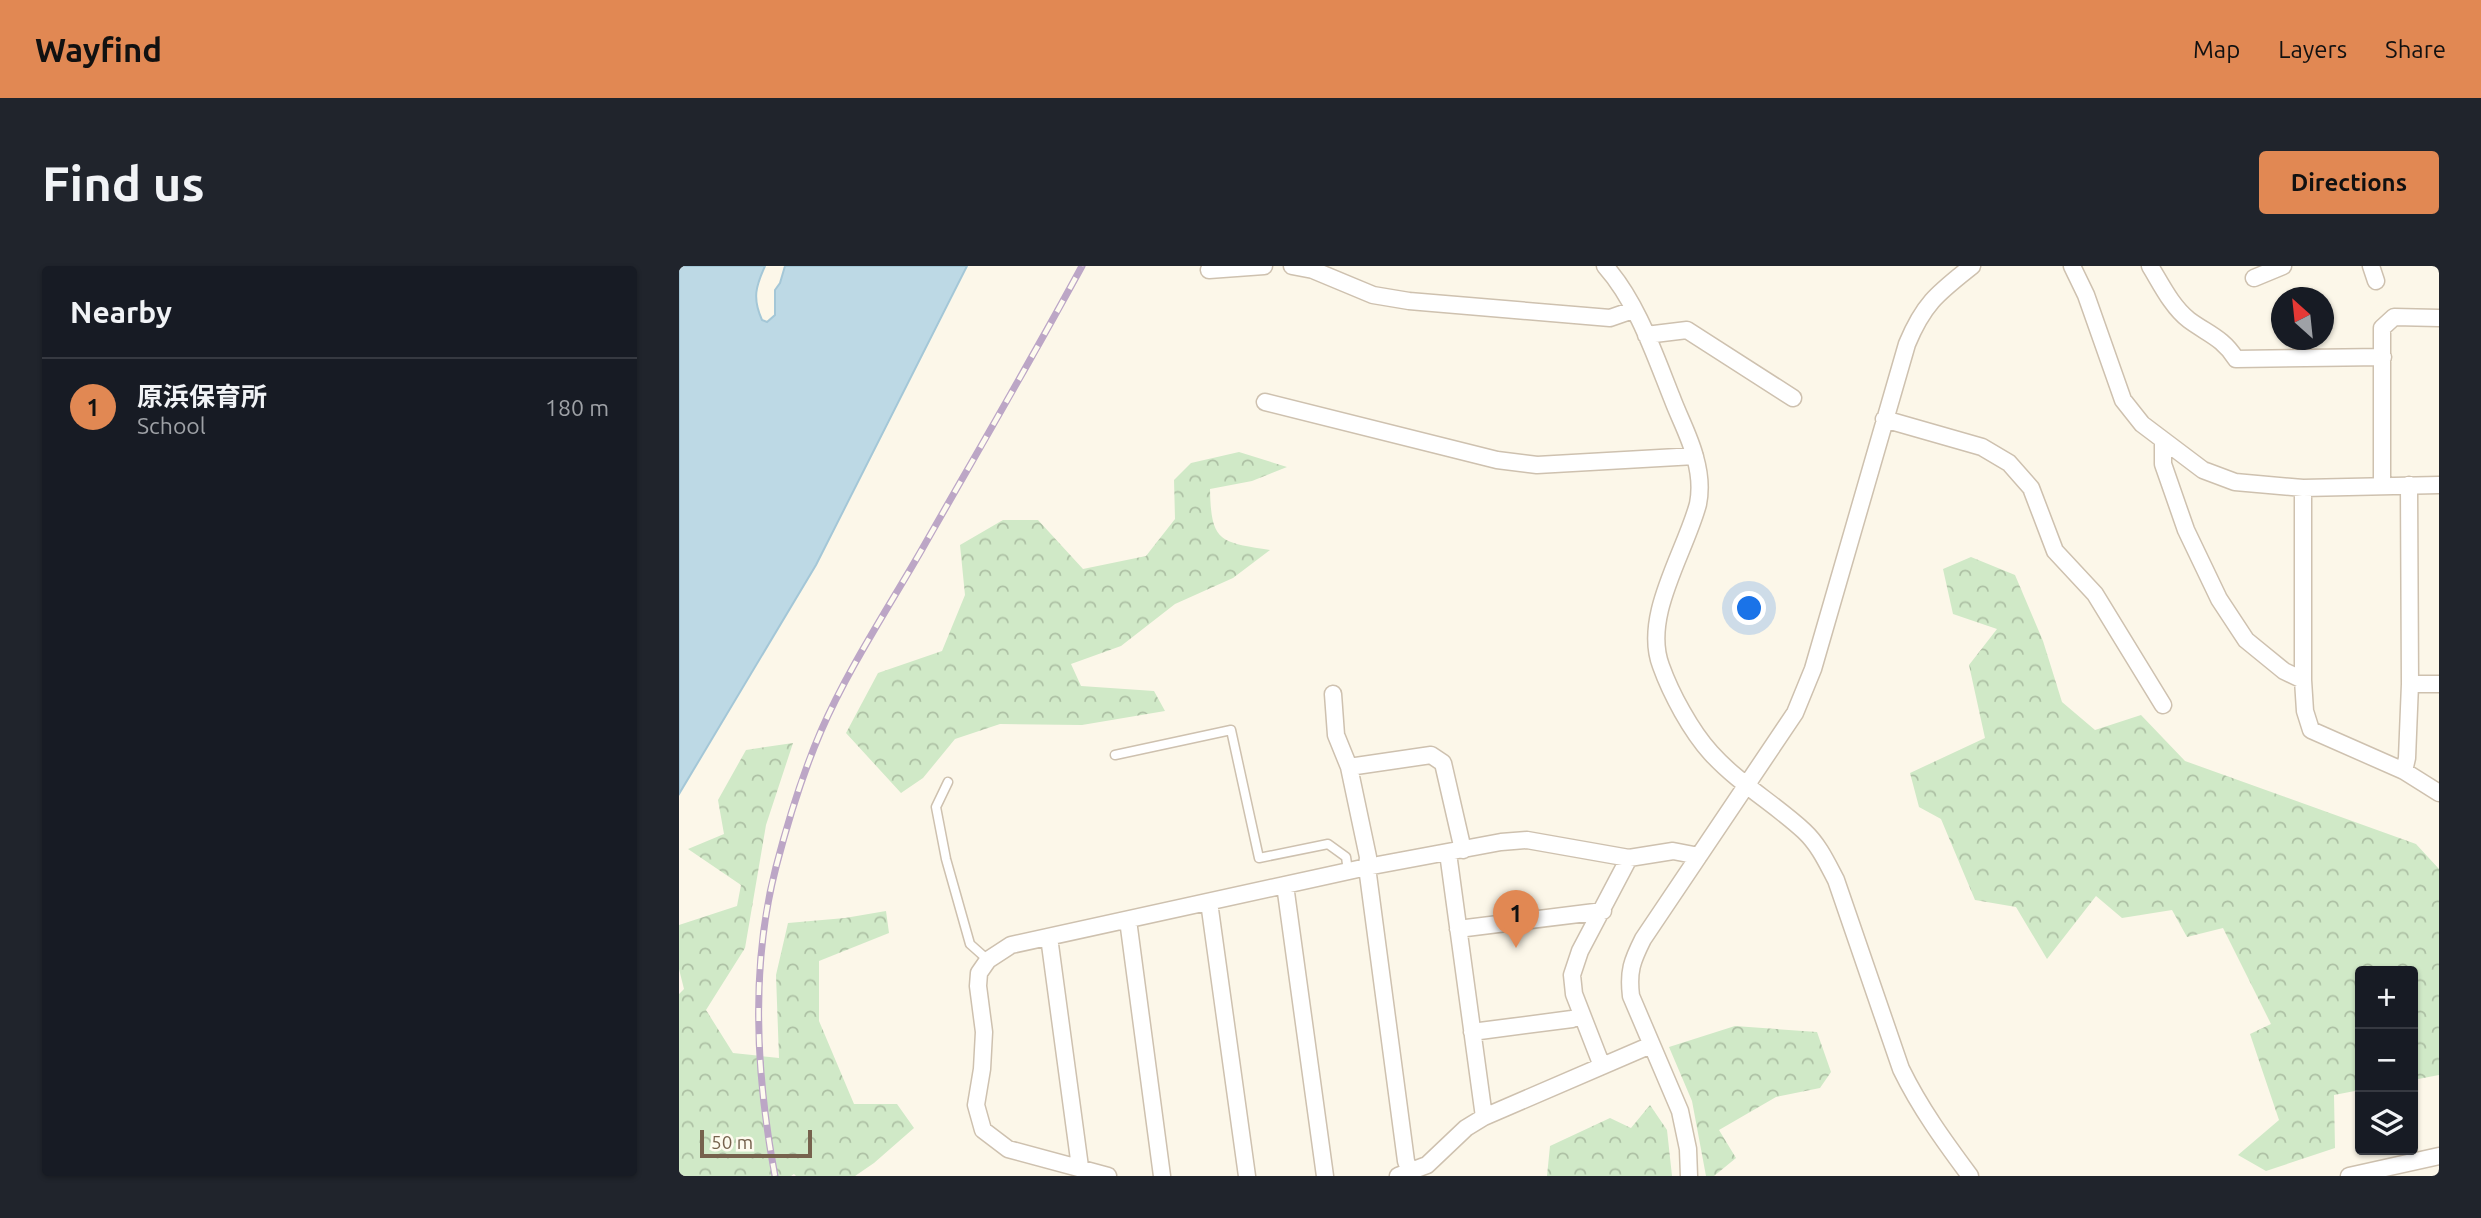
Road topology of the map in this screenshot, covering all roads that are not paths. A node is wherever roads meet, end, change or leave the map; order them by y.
1 (1264, 266) edge
2 (1292, 266) edge
3 (1605, 266) edge
4 (1972, 266) edge
5 (2072, 266) edge
6 (2150, 266) edge
7 (2283, 266) edge
8 (1209, 270) dead end
9 (2254, 278) dead end
10 (1633, 310) junction
11 (2439, 318) edge
12 (1646, 335) junction
13 (2383, 358) junction
14 (1793, 398) dead end
15 (1265, 402) dead end
16 (1884, 419) junction
17 (2164, 442) junction
18 (1695, 456) junction
19 (2409, 485) junction
20 (2439, 485) edge
21 (2382, 486) junction
22 (2303, 488) junction
23 (2303, 680) junction
24 (2410, 684) junction
25 (2439, 684) edge
26 (1333, 694) dead end
27 (2163, 705) dead end
28 (1115, 755) dead end
29 (1349, 767) junction
30 (2404, 771) junction
31 (948, 782) dead end
32 (1748, 786) junction
33 (2439, 793) edge
34 (1455, 851) junction
35 (1699, 856) junction
36 (1629, 858) junction
37 (1367, 867) junction
38 (1348, 872) junction
39 (1286, 885) junction
40 (1209, 902) junction
41 (1603, 911) junction
42 (1128, 920) junction
43 (1458, 929) junction
44 (1049, 937) junction
45 (988, 960) junction
46 (1581, 1015) junction
47 (1472, 1032) junction
48 (1651, 1045) junction
49 (1602, 1066) junction
50 (1484, 1117) junction
51 (2439, 1156) edge
52 (1080, 1167) junction
53 (1404, 1174) edge
54 (1108, 1176) edge
55 (1162, 1176) edge
56 (1247, 1176) edge
57 (1325, 1176) edge
58 (1689, 1176) edge
59 (1970, 1176) edge
60 (2349, 1176) edge

1 - 8 street
2 - 10 street
3 - 10 street
4 - 16 street
5 - 17 street
6 - 13 street
7 - 9 street
10 - 12 street
11 - 13 street
12 - 14 street
12 - 18 street
13 - 21 street
15 - 18 street
16 - 27 street
16 - 32 street
17 - 22 street
17 - 23 street
18 - 32 street
19 - 20 street
19 - 21 street
19 - 24 street
21 - 22 street
22 - 23 street
23 - 30 street
24 - 25 street
24 - 30 street
26 - 29 street
28 - 38 lane
29 - 34 street
29 - 37 street
30 - 33 street
31 - 45 lane
32 - 35 street
32 - 59 street
34 - 36 street
34 - 37 street
34 - 43 street
35 - 36 street
35 - 48 street
36 - 41 street
37 - 38 street
37 - 53 street
38 - 39 street
39 - 40 street
39 - 57 street
40 - 42 street
40 - 56 street
41 - 43 street
41 - 46 street
42 - 44 street
42 - 55 street
43 - 47 street
44 - 45 street
44 - 52 street
45 - 52 street
46 - 47 street
46 - 49 street
47 - 50 street
48 - 49 street
48 - 58 street
49 - 50 street
50 - 53 street
51 - 60 street
52 - 54 street

